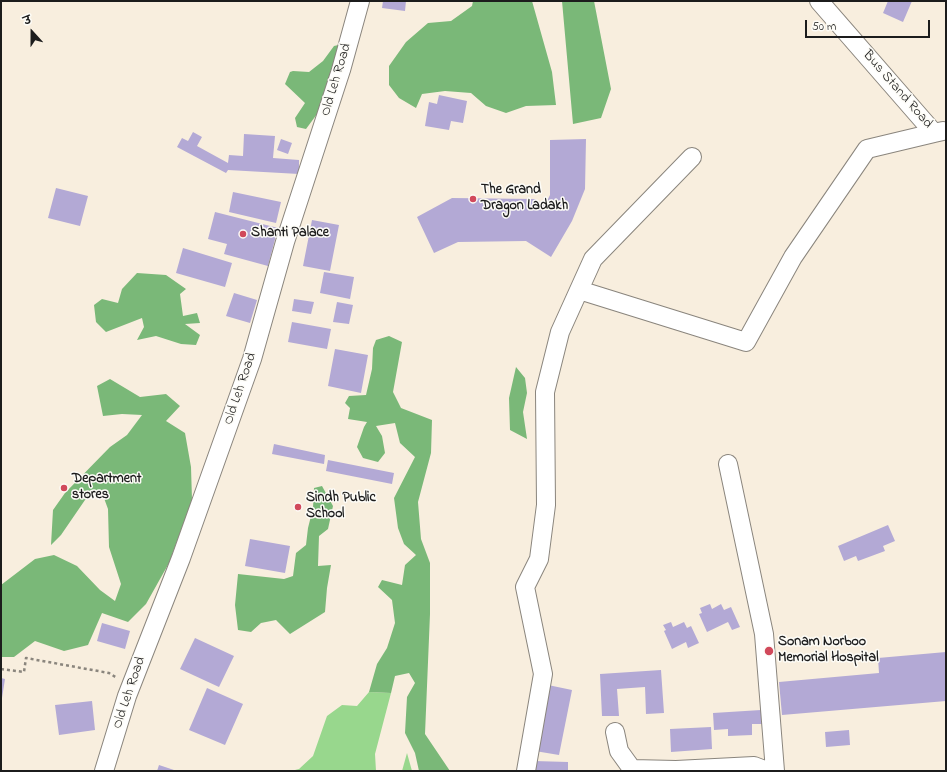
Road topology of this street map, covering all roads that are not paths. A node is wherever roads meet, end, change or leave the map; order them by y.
1 (360, 1) edge
2 (819, 1) edge
3 (940, 132) edge
4 (692, 157) dead end
5 (579, 290) junction
6 (728, 464) dead end
7 (615, 732) dead end
8 (104, 771) edge
9 (526, 771) edge
10 (767, 771) edge
11 (776, 771) edge

1 - 8 street, Old Leh Road
2 - 3 street, Bus Stand Road
3 - 5 street
4 - 5 street
5 - 9 street
6 - 11 street
7 - 10 street

